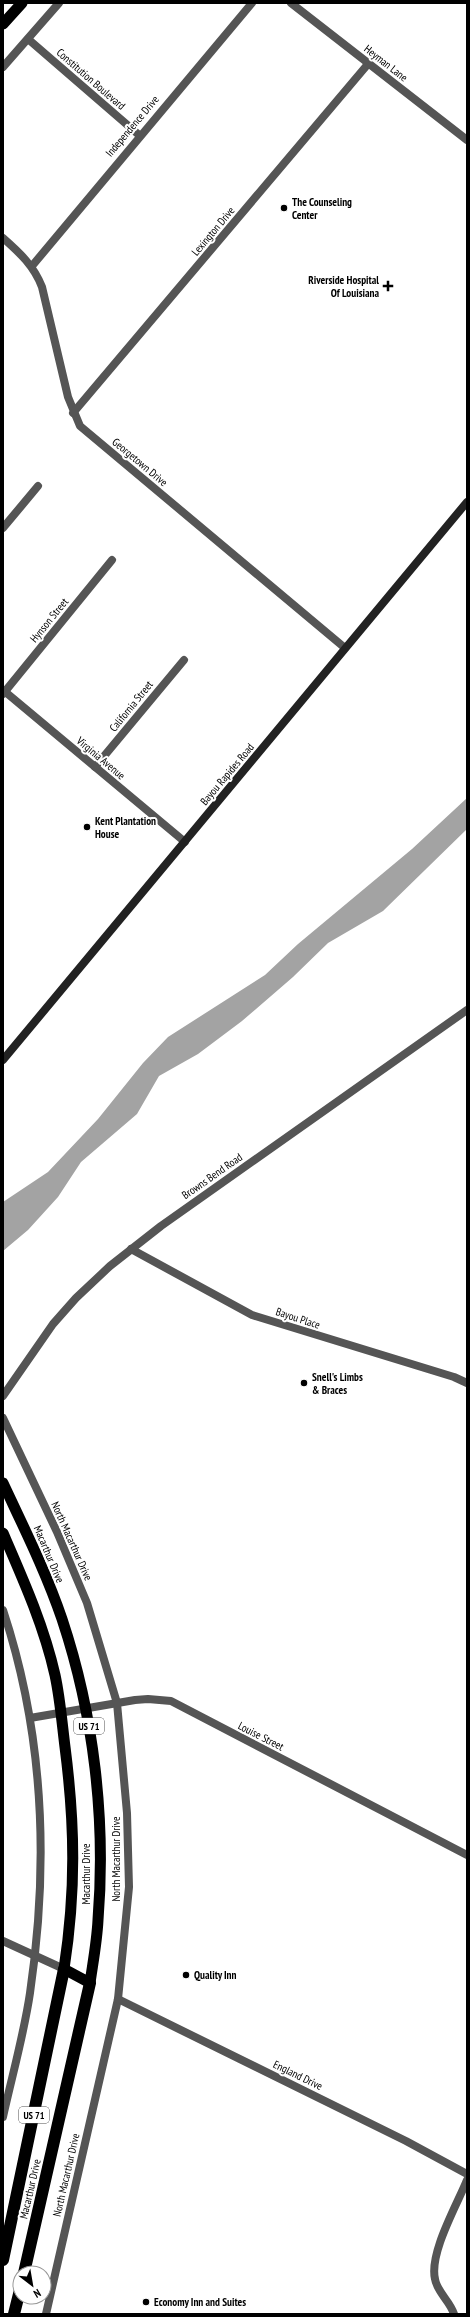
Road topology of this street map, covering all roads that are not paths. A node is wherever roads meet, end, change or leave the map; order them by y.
1 (22, 3) edge
2 (59, 3) edge
3 (252, 3) edge
4 (291, 3) edge
5 (3, 24) edge
6 (28, 39) junction
7 (368, 64) junction
8 (3, 67) edge
9 (139, 135) junction
10 (467, 140) edge
11 (3, 238) edge
12 (32, 266) junction
13 (74, 413) junction
14 (38, 486) dead end
15 (467, 502) edge
16 (3, 528) edge
17 (112, 560) dead end
18 (345, 648) junction
19 (184, 660) dead end
20 (4, 692) edge
21 (95, 767) junction
22 (185, 842) junction
23 (467, 1010) edge
24 (3, 1060) edge
25 (132, 1249) junction
26 (467, 1383) edge
27 (3, 1396) edge
28 (3, 1418) edge
29 (3, 1483) edge
30 (3, 1533) edge
31 (3, 1610) edge
32 (117, 1703) junction
33 (86, 1709) junction
34 (61, 1712) junction
35 (30, 1718) junction
36 (467, 1855) edge
37 (3, 1940) edge
38 (35, 1956) junction
39 (64, 1969) junction
40 (90, 1983) junction
41 (118, 1998) junction
42 (3, 2117) edge
43 (467, 2174) edge
44 (467, 2180) edge
45 (3, 2260) edge
46 (26, 2265) edge
47 (46, 2314) edge
48 (454, 2314) edge

1 - 5 highway
2 - 6 street
3 - 9 street, Independence Drive
4 - 7 street, Heyman Lane
6 - 8 street
6 - 9 street, Constitution Boulevard
7 - 10 street, Heyman Lane
7 - 13 street, Lexington Drive
9 - 12 street, Independence Drive
11 - 12 street, Georgetown Drive
12 - 13 street, Georgetown Drive
13 - 18 street, Georgetown Drive
14 - 16 street
15 - 18 main road, Bayou Rapides Road
17 - 20 street, Hynson Street
18 - 22 main road, Bayou Rapides Road
19 - 21 street, California Street
20 - 21 street, Virginia Avenue
21 - 22 street, Virginia Avenue
22 - 24 main road, Bayou Rapides Road
23 - 25 street, Browns Bend Road
25 - 26 street, Bayou Place
25 - 27 street, Browns Bend Road
28 - 32 street, North Macarthur Drive
29 - 33 highway, Macarthur Drive / US 71
30 - 34 highway, Macarthur Drive / US 71
31 - 35 street
32 - 33 street, Louise Street
32 - 36 street, Louise Street
32 - 41 street, North Macarthur Drive
33 - 34 street, Louise Street
33 - 40 highway, Macarthur Drive / US 71
34 - 35 street, Louise Street
34 - 39 highway, Macarthur Drive / US 71
35 - 38 street
37 - 38 street
38 - 39 street
38 - 42 street
39 - 40 highway
39 - 45 highway, Macarthur Drive / US 71
40 - 46 highway, Macarthur Drive / US 71
41 - 43 street, England Drive
41 - 47 street, North Macarthur Drive
44 - 48 street

